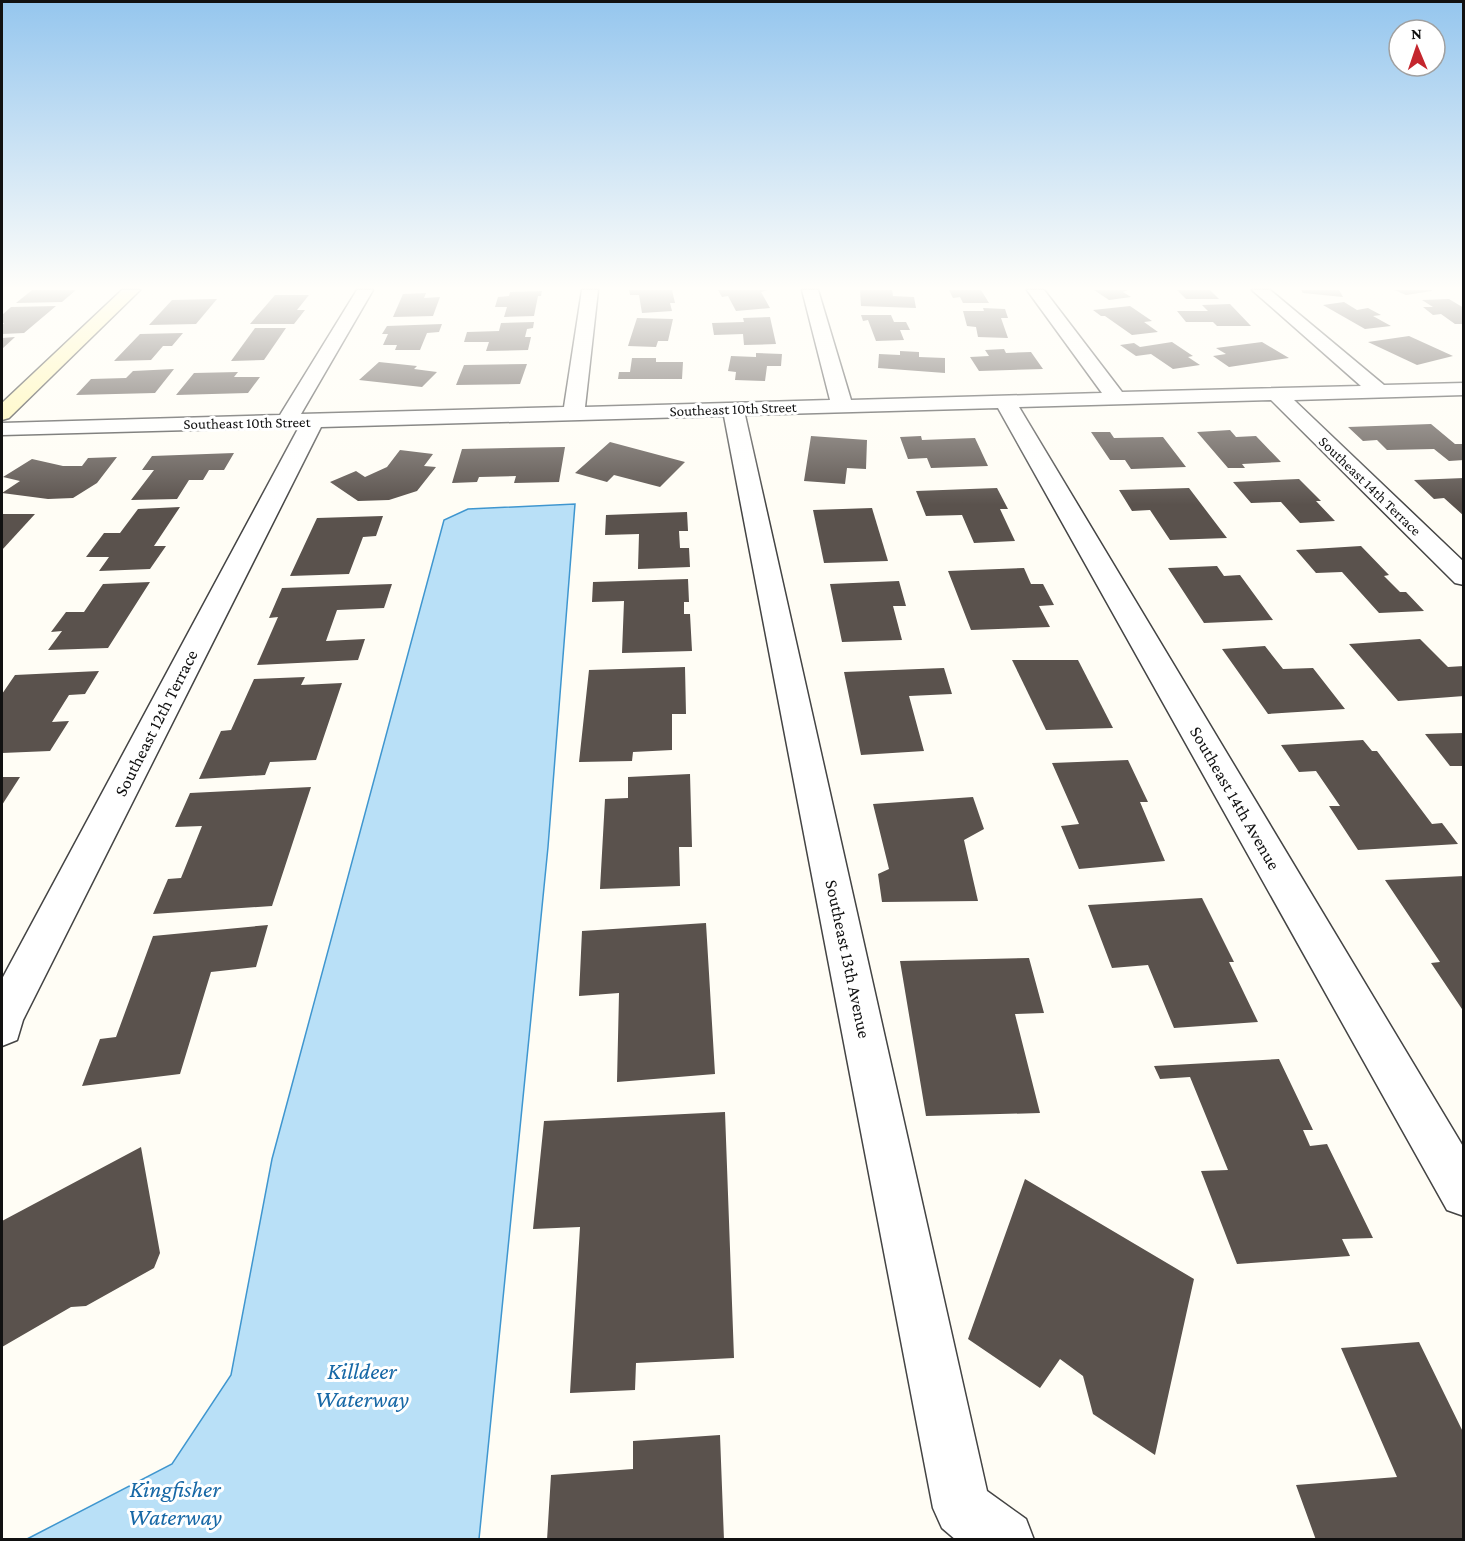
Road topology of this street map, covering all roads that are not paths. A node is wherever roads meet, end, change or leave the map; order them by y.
1 (57, 362) edge
2 (329, 362) edge
3 (581, 362) edge
4 (830, 362) edge
5 (1089, 362) edge
6 (1345, 362) edge
7 (1464, 389) edge
8 (1380, 392) junction
9 (1277, 395) junction
10 (1116, 398) junction
11 (1006, 403) junction
12 (842, 406) junction
13 (733, 409) junction
14 (574, 413) junction
15 (2, 414) edge
16 (299, 422) junction
17 (2, 429) edge
18 (1464, 577) edge
19 (2, 1026) edge
20 (1464, 1193) edge
21 (984, 1524) edge

1 - 15 street
2 - 16 street, Southeast 12th Terrace
3 - 14 street
4 - 12 street
5 - 10 street
6 - 8 street
7 - 8 street, Southeast 10th Street
8 - 9 street, Southeast 10th Street
9 - 10 street, Southeast 10th Street
9 - 18 street, Southeast 14th Terrace
10 - 11 street, Southeast 10th Street
11 - 12 street, Southeast 10th Street
11 - 20 street, Southeast 14th Avenue
12 - 13 street, Southeast 10th Street
13 - 14 street, Southeast 10th Street
13 - 21 street, Southeast 13th Avenue
14 - 16 street, Southeast 10th Street
16 - 17 street, Southeast 10th Street
16 - 19 street, Southeast 12th Terrace

